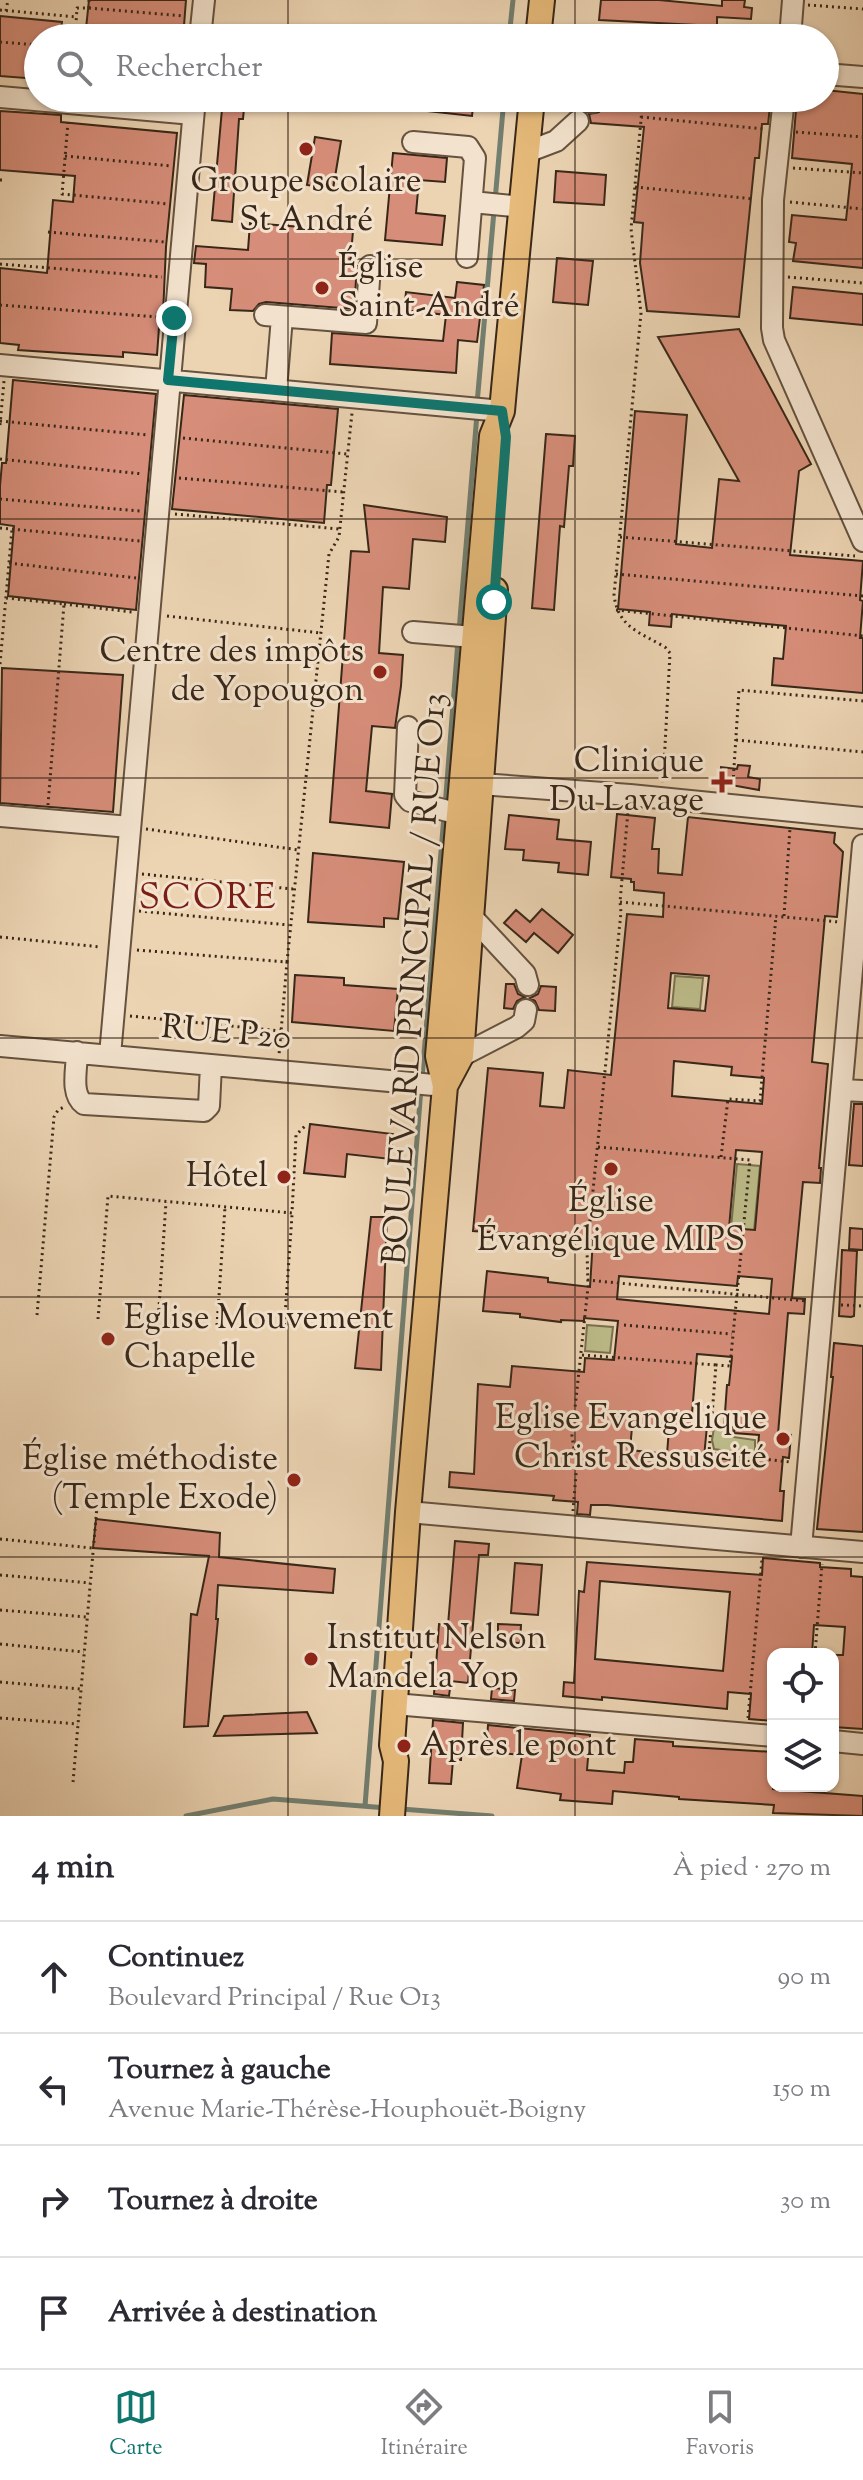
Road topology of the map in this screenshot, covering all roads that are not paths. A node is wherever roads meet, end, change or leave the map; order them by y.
1 (542, 0) edge
2 (793, 2) edge
3 (539, 24) edge
4 (791, 24) edge
5 (839, 75) edge
6 (863, 77) edge
7 (0, 97) edge
8 (24, 99) edge
9 (193, 112) edge
10 (531, 112) edge
11 (783, 112) edge
12 (578, 121) dead end
13 (413, 142) dead end
14 (527, 152) junction
15 (472, 202) junction
16 (522, 207) junction
17 (467, 257) dead end
18 (370, 266) dead end
19 (3, 365) edge
20 (168, 380) junction
21 (276, 390) junction
22 (502, 411) junction
23 (863, 541) edge
24 (413, 632) dead end
25 (474, 637) junction
26 (408, 727) dead end
27 (481, 784) junction
28 (459, 814) junction
29 (0, 816) edge
30 (863, 818) edge
31 (130, 827) junction
32 (863, 845) edge
33 (470, 915) junction
34 (528, 985) dead end
35 (526, 1010) dead end
36 (0, 1046) edge
37 (77, 1052) junction
38 (110, 1055) junction
39 (461, 1056) junction
40 (211, 1065) junction
41 (445, 1086) junction
42 (842, 1090) junction
43 (863, 1091) edge
44 (408, 1512) junction
45 (801, 1547) junction
46 (863, 1552) edge
47 (394, 1704) junction
48 (767, 1736) edge
49 (839, 1742) edge
50 (863, 1744) edge
51 (388, 1779) junction
52 (377, 1816) edge
53 (392, 1816) edge

1 - 3 main road
2 - 4 street
5 - 6 street
7 - 8 street
9 - 20 street
10 - 14 main road, BOULEVARD PRINCIPAL / RUE O13
11 - 23 street
12 - 14 street
13 - 15 street
14 - 16 main road, BOULEVARD PRINCIPAL / RUE O13
15 - 16 street
15 - 17 street
16 - 22 main road, BOULEVARD PRINCIPAL / RUE O13
18 - 21 street
19 - 20 street
20 - 21 street
20 - 31 street
21 - 22 street
22 - 25 main road, BOULEVARD PRINCIPAL / RUE O13
22 - 27 main road, BOULEVARD PRINCIPAL / RUE O13
24 - 25 street
25 - 28 main road, BOULEVARD PRINCIPAL / RUE O13
26 - 28 street
27 - 30 street
27 - 33 main road, BOULEVARD PRINCIPAL / RUE O13
28 - 41 main road, BOULEVARD PRINCIPAL / RUE O13
29 - 31 street
31 - 38 street
32 - 42 street
33 - 34 street
33 - 39 main road, BOULEVARD PRINCIPAL / RUE O13
35 - 39 street
36 - 37 street, RUE P20
37 - 38 street, RUE P20
37 - 40 street
38 - 40 street, RUE P20
39 - 41 main road
40 - 41 street, RUE P20
41 - 44 main road, BOULEVARD PRINCIPAL / RUE O13
42 - 43 street
42 - 45 street
44 - 45 street
44 - 47 main road, BOULEVARD PRINCIPAL / RUE O13
45 - 46 street
47 - 48 street
47 - 51 main road, BOULEVARD PRINCIPAL / RUE O13
49 - 50 street
51 - 52 main road, BOULEVARD PRINCIPAL / RUE O13
51 - 53 main road, BOULEVARD PRINCIPAL / RUE O13

